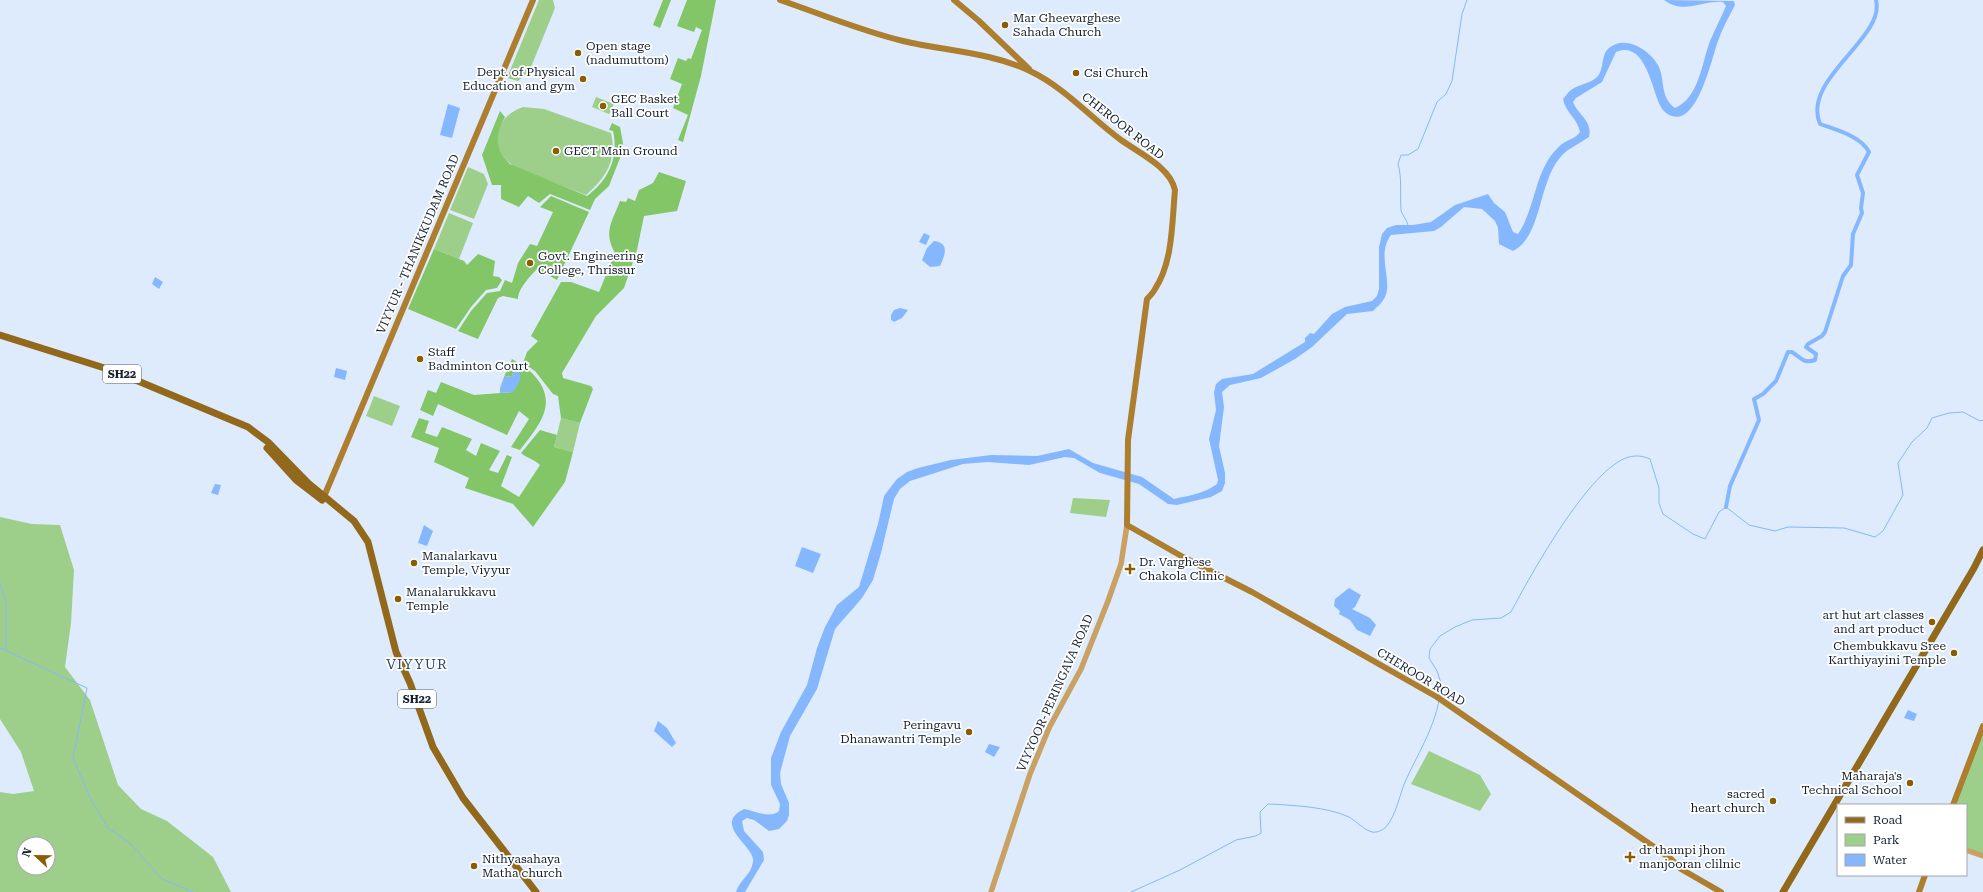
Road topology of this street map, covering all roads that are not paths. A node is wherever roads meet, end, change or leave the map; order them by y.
1 (533, 0) edge
2 (780, 0) edge
3 (954, 0) edge
4 (1031, 71) junction
5 (0, 335) edge
6 (323, 498) junction
7 (1126, 525) junction
8 (1983, 550) edge
9 (372, 565) junction
10 (1983, 726) edge
11 (1953, 804) edge
12 (1967, 850) edge
13 (1983, 856) edge
14 (1925, 876) edge
15 (531, 892) edge
16 (536, 892) edge
17 (991, 892) edge
18 (1721, 892) edge
19 (1783, 892) edge
20 (1919, 892) edge

1 - 6 main road, VIYYUR - THANIKKUDAM ROAD
2 - 4 main road, CHEROOR ROAD
3 - 4 main road
4 - 7 main road, CHEROOR ROAD
5 - 6 main road, SH22
6 - 9 main road, SH22
7 - 17 street, VIYYOOR-PERINGAVA ROAD
7 - 18 main road, CHEROOR ROAD
8 - 19 main road
9 - 15 main road, SH22
9 - 16 main road, SH22
10 - 11 main road
12 - 13 street
14 - 20 main road

